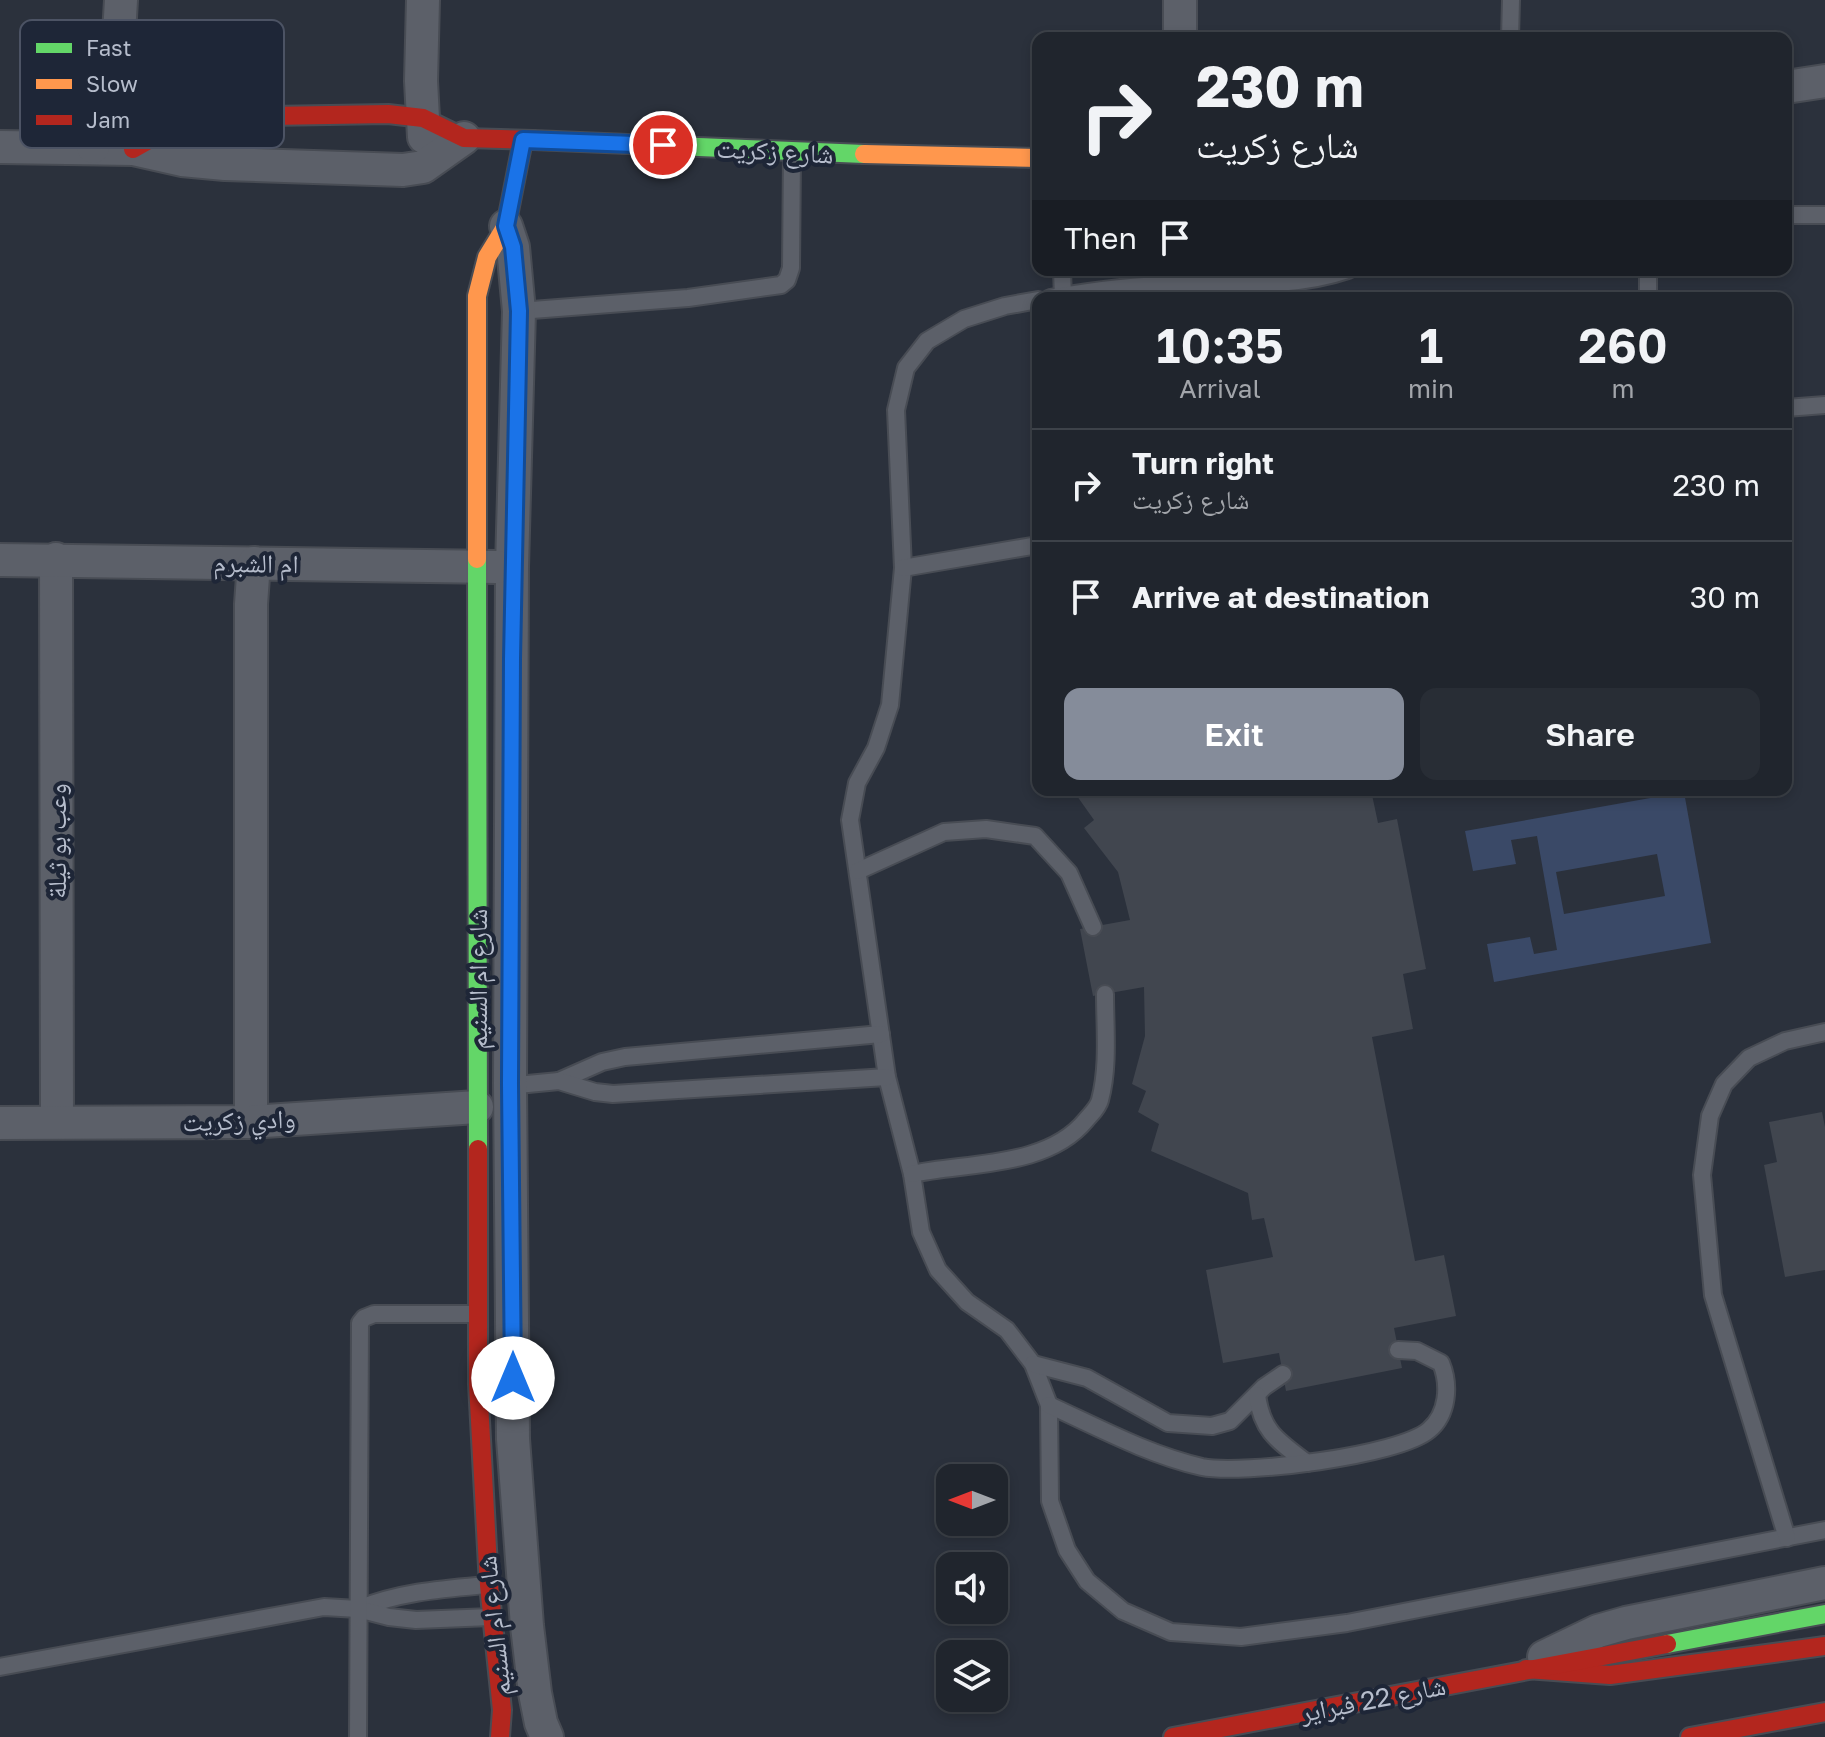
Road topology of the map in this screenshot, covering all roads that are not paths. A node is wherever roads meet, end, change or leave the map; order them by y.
1 (121, 0) edge
2 (423, 0) edge
3 (1180, 0) edge
4 (1511, 0) edge
5 (120, 20) edge
6 (1180, 32) edge
7 (1510, 32) edge
8 (1825, 81) edge
9 (1792, 86) edge
10 (284, 116) edge
11 (423, 118) junction
12 (464, 138) junction
13 (523, 140) junction
14 (113, 148) edge
15 (133, 149) joint
16 (792, 153) junction
17 (1032, 158) edge
18 (423, 167) junction
19 (1792, 215) edge
20 (1825, 215) edge
21 (506, 226) junction
22 (1330, 276) edge
23 (1106, 292) edge
24 (1032, 301) edge
25 (519, 311) junction
26 (1825, 405) edge
27 (1792, 408) edge
28 (1032, 546) edge
29 (56, 559) junction
30 (0, 560) edge
31 (254, 563) junction
32 (477, 567) junction
33 (512, 567) junction
34 (903, 568) junction
35 (858, 871) junction
36 (1093, 927) dead end
37 (1105, 994) dead end
38 (1825, 1032) edge
39 (881, 1034) junction
40 (887, 1077) junction
41 (559, 1081) junction
42 (510, 1084) junction
43 (477, 1107) junction
44 (57, 1122) junction
45 (251, 1122) junction
46 (0, 1123) edge
47 (912, 1174) junction
48 (477, 1314) junction
49 (1398, 1350) dead end
50 (1033, 1364) junction
51 (1283, 1374) dead end
52 (1257, 1395) junction
53 (1049, 1405) junction
54 (1307, 1463) junction
55 (1825, 1530) edge
56 (1787, 1538) junction
57 (1825, 1583) edge
58 (489, 1585) junction
59 (358, 1609) junction
60 (1825, 1614) edge
61 (492, 1617) junction
62 (1825, 1646) edge
63 (0, 1667) edge
64 (1526, 1669) junction
65 (1825, 1712) edge
66 (358, 1737) edge
67 (500, 1737) edge
68 (547, 1737) edge
69 (1173, 1737) edge
70 (1690, 1737) edge

1 - 5 street
2 - 11 street
3 - 6 street
4 - 7 lane
8 - 9 street
10 - 11 main road, شارع زكريت
11 - 12 main road, شارع زكريت
11 - 18 street
12 - 13 main road, شارع زكريت
12 - 18 street
13 - 16 main road, شارع زكريت
13 - 21 main road, شارع ام السنيم
14 - 15 street
15 - 18 street
16 - 17 main road, شارع زكريت
16 - 25 lane
19 - 20 lane
21 - 25 street, شارع ام السنيم
21 - 32 main road, شارع ام السنيم
22 - 23 lane
24 - 34 lane
25 - 33 street, شارع ام السنيم
26 - 27 lane
28 - 34 lane
29 - 30 street, ام الشبرم
29 - 31 street, ام الشبرم
29 - 44 street, وعب بو ثيلة
31 - 32 street, ام الشبرم
31 - 45 street
32 - 33 street, ام الشبرم
32 - 43 main road, شارع ام السنيم
33 - 42 street, شارع ام السنيم
34 - 35 lane
35 - 36 lane
35 - 39 lane
37 - 47 lane
38 - 56 lane
39 - 40 lane
39 - 41 lane
40 - 41 lane
40 - 47 lane
41 - 42 lane
42 - 43 lane
42 - 68 street, شارع ام السنيم
43 - 45 street, وادي زكريت
43 - 48 main road, شارع ام السنيم
44 - 45 street, وادي زكريت
44 - 46 street, وادي زكريت
47 - 50 lane
48 - 58 main road, شارع ام السنيم
48 - 59 lane
49 - 54 lane
50 - 52 lane
50 - 53 lane
51 - 52 lane
52 - 54 lane
53 - 54 lane
53 - 56 lane
55 - 56 lane
57 - 64 street, شارع 22 فبراير
58 - 59 lane
58 - 61 main road, شارع ام السنيم
59 - 61 lane
59 - 63 lane
59 - 66 lane
60 - 64 main road, شارع 22 فبراير
61 - 67 main road, شارع ام السنيم
62 - 64 main road
64 - 69 main road, شارع 22 فبراير
65 - 70 main road

